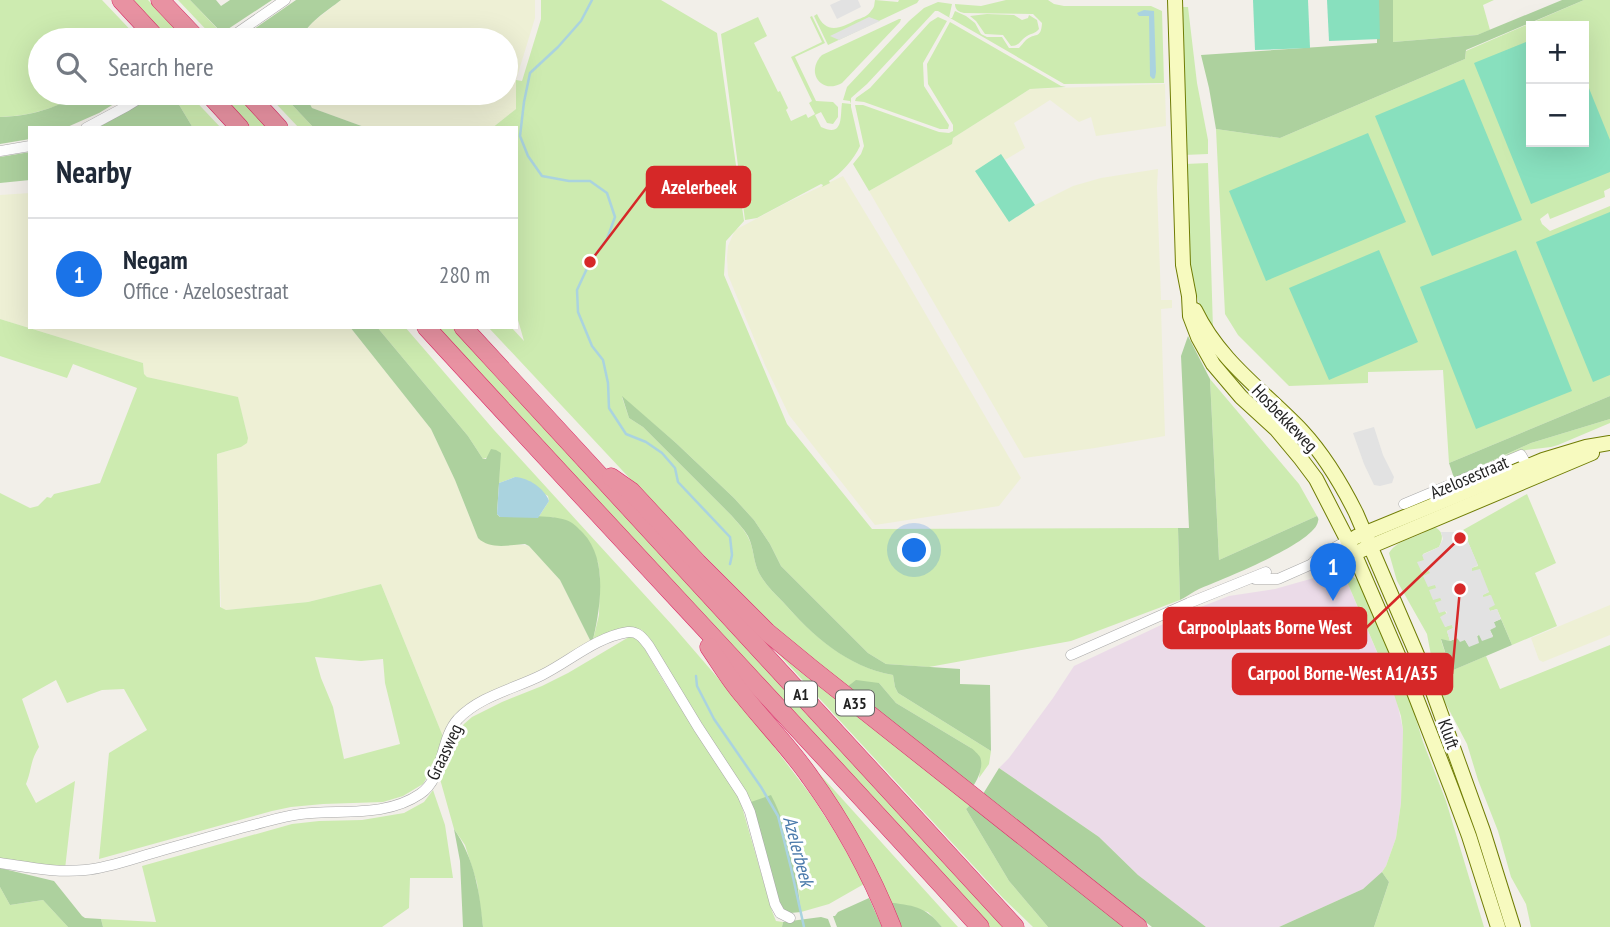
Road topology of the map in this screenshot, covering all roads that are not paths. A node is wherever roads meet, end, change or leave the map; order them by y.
1 (121, 0) edge
2 (160, 0) edge
3 (285, 0) edge
4 (1175, 0) edge
5 (147, 28) edge
6 (187, 28) edge
7 (244, 28) edge
8 (129, 105) edge
9 (219, 105) edge
10 (258, 105) edge
11 (90, 126) edge
12 (238, 126) edge
13 (277, 126) edge
14 (28, 146) edge
15 (0, 151) edge
16 (1189, 296) junction
17 (428, 329) edge
18 (465, 329) edge
19 (1610, 443) edge
20 (587, 462) junction
21 (1530, 472) junction
22 (1404, 504) dead end
23 (1367, 540) junction
24 (1351, 546) junction
25 (1266, 572) dead end
26 (1248, 579) junction
27 (677, 600) junction
28 (1071, 655) dead end
29 (0, 863) edge
30 (790, 918) dead end
31 (892, 927) edge
32 (981, 927) edge
33 (1015, 927) edge
34 (1138, 927) edge
35 (1498, 927) edge
36 (1513, 927) edge

1 - 5 highway
2 - 6 highway
3 - 7 street
4 - 16 main road, Hosbekkeweg
8 - 11 street
9 - 12 highway
10 - 13 highway
14 - 15 street
16 - 23 main road, Hosbekkeweg
16 - 24 main road, Hosbekkeweg
17 - 27 highway, A1
18 - 20 highway, A1
19 - 21 main road, Azelosestraat
20 - 33 highway, A1
20 - 34 highway, A35
21 - 22 street, Azelosestraat
21 - 23 main road, Azelosestraat
23 - 24 main road, Azelosestraat
23 - 36 main road, Kluft
24 - 26 street, Azelosestraat
24 - 35 main road, Kluft
25 - 26 street, Azelosestraat
26 - 28 street, Azelosestraat
27 - 31 highway
27 - 32 highway, A1
29 - 30 street, Graasweg

